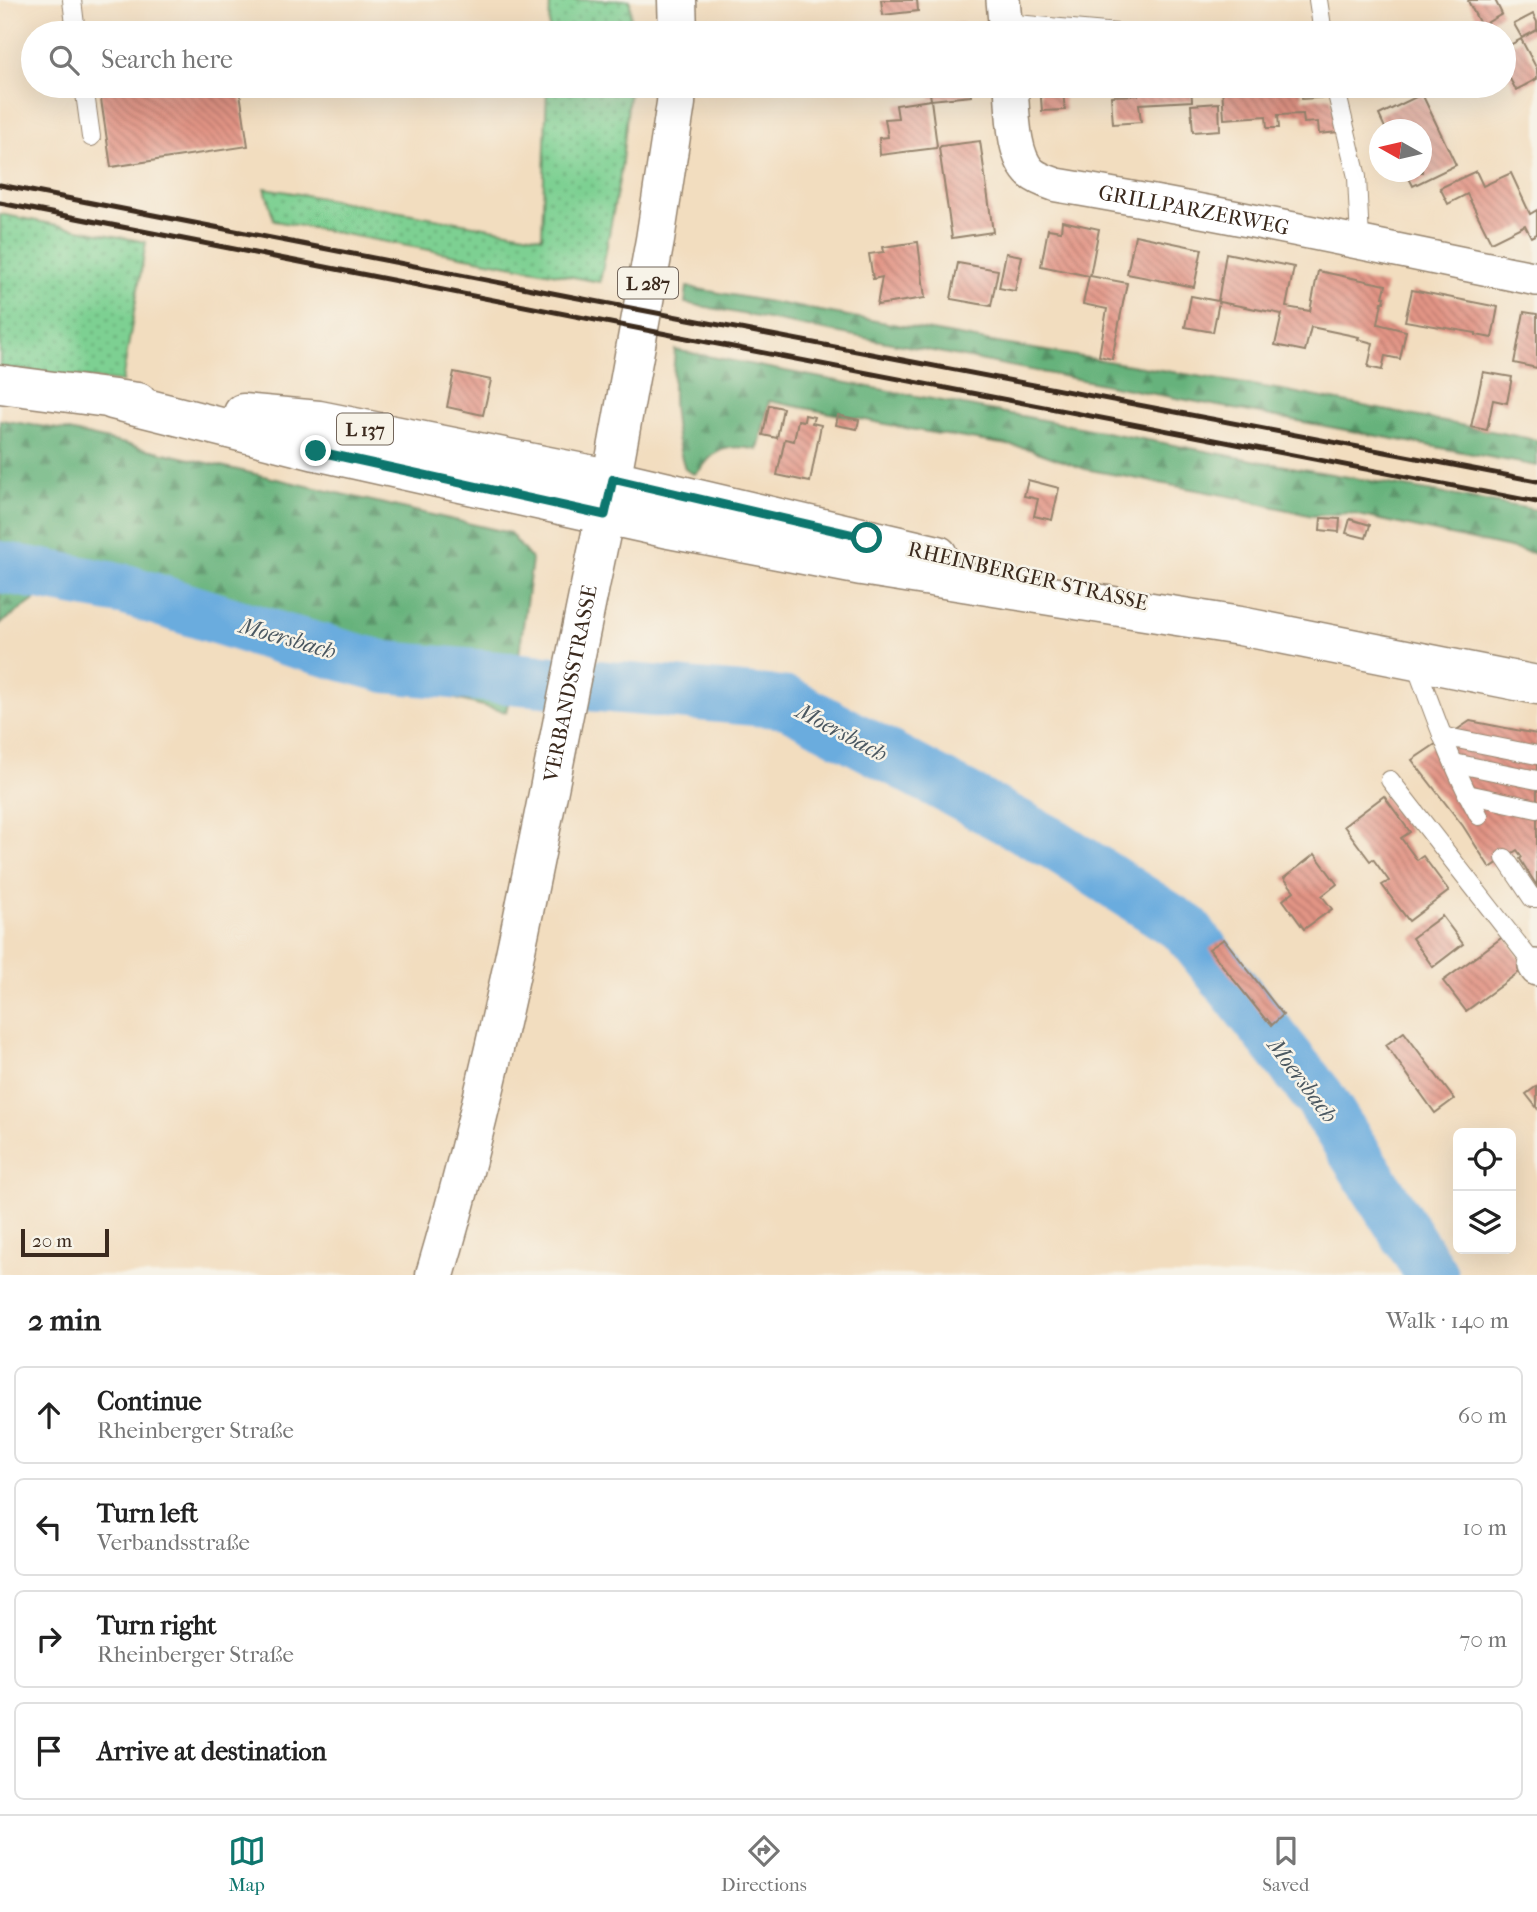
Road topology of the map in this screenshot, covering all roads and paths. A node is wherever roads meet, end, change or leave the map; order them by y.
1 (72, 0) edge
2 (677, 0) edge
3 (1318, 0) edge
4 (75, 21) edge
5 (678, 21) edge
6 (1321, 21) edge
7 (86, 98) edge
8 (676, 98) edge
9 (1012, 98) edge
10 (1338, 98) edge
11 (91, 137) dead end
12 (1360, 241) junction
13 (1537, 279) edge
14 (0, 384) edge
15 (609, 497) junction
16 (1414, 660) junction
17 (1537, 685) edge
18 (1442, 736) junction
19 (1537, 755) edge
20 (1454, 763) junction
21 (1390, 780) dead end
22 (1537, 780) edge
23 (1467, 794) junction
24 (1537, 809) edge
25 (1479, 816) dead end
26 (1505, 858) dead end
27 (1537, 898) edge
28 (1536, 968) edge
29 (435, 1275) edge

1 - 4 lane
2 - 5 main road
3 - 6 lane
7 - 11 lane
8 - 15 main road, VERBANDSSTRASSE / L 287
9 - 12 street, GRILLPARZERWEG
10 - 12 lane
12 - 13 street, GRILLPARZERWEG
14 - 15 main road, RHEINBERGER STRASSE / L 137
15 - 16 main road, RHEINBERGER STRASSE / L 137
15 - 29 main road, VERBANDSSTRASSE / L 287
16 - 17 main road, RHEINBERGER STRASSE / L 137
16 - 18 lane
18 - 19 lane
18 - 20 lane
20 - 22 lane
20 - 23 lane
21 - 28 lane
23 - 24 lane
23 - 25 lane
26 - 27 lane

